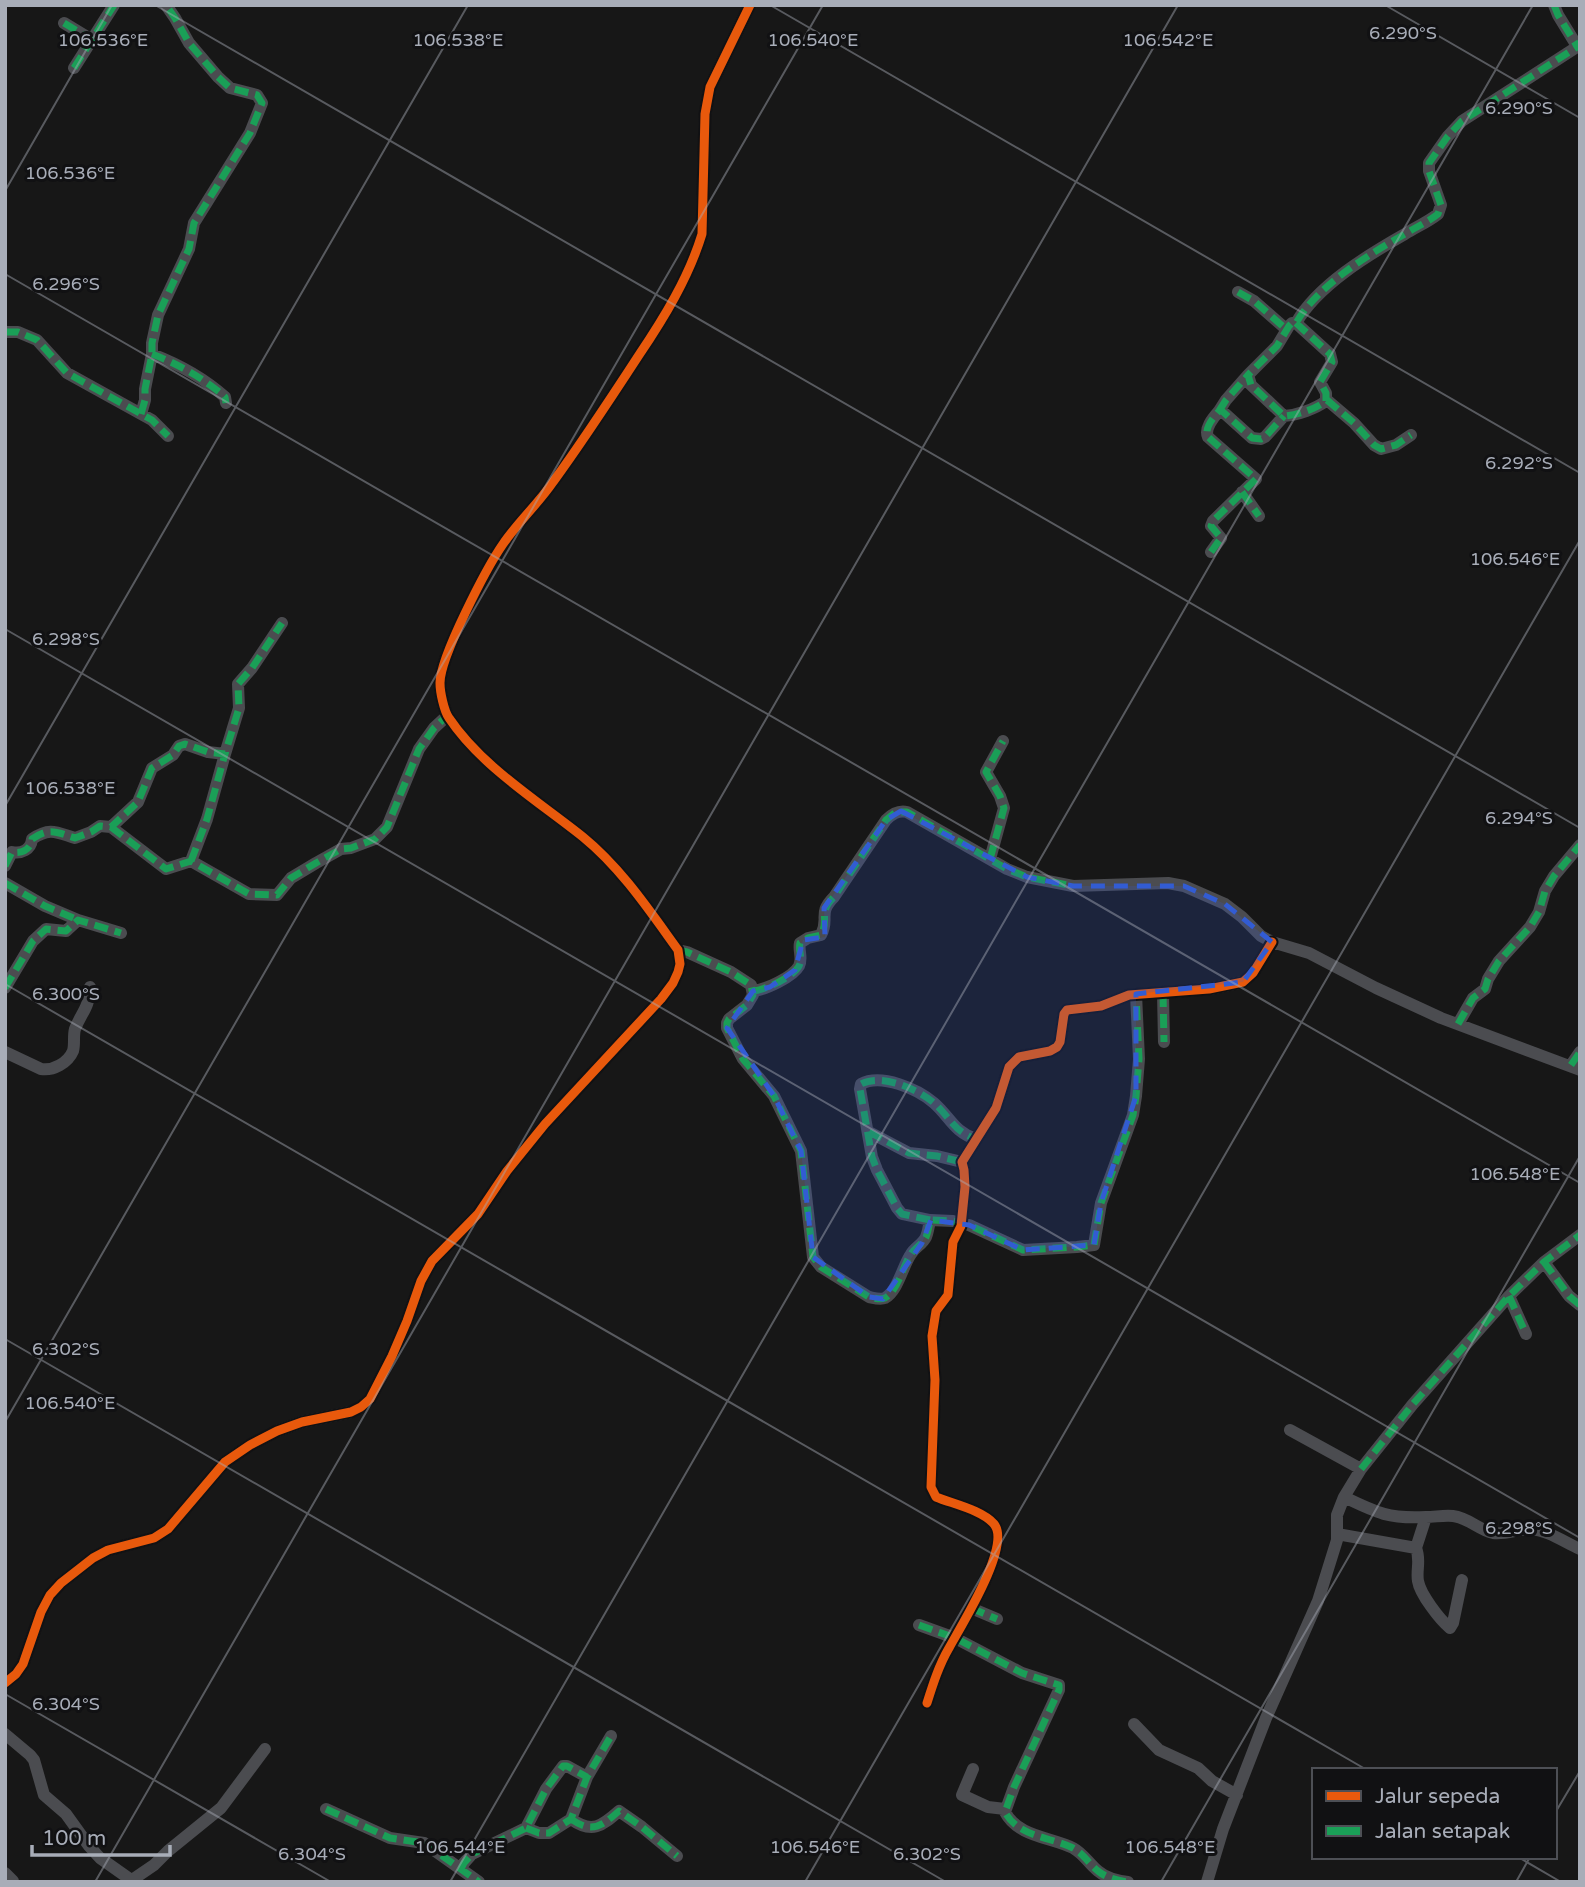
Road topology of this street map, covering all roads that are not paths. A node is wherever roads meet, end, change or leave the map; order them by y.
1 (114, 5) edge
2 (166, 5) edge
3 (750, 5) edge
4 (1554, 5) edge
5 (64, 23) dead end
6 (92, 40) junction
7 (1578, 46) edge
8 (74, 68) dead end
9 (1238, 292) dead end
10 (1291, 326) junction
11 (5, 332) edge
12 (152, 354) junction
13 (1248, 375) junction
14 (1327, 400) junction
15 (226, 403) dead end
16 (1219, 411) junction
17 (141, 414) junction
18 (1284, 416) junction
19 (1411, 435) dead end
20 (168, 436) dead end
21 (1242, 492) junction
22 (1259, 516) dead end
23 (1211, 552) dead end
24 (282, 623) dead end
25 (447, 716) junction
26 (1003, 741) dead end
27 (225, 754) junction
28 (111, 827) junction
29 (1580, 845) edge
30 (8, 850) edge
31 (990, 859) junction
32 (191, 861) junction
33 (5, 866) edge
34 (5, 883) edge
35 (78, 920) junction
36 (121, 933) dead end
37 (1272, 942) junction
38 (678, 950) junction
39 (90, 987) dead end
40 (5, 988) edge
41 (753, 991) junction
42 (1163, 993) junction
43 (1136, 995) junction
44 (1458, 1024) junction
45 (1164, 1042) dead end
46 (5, 1052) edge
47 (1580, 1052) edge
48 (1576, 1067) edge
49 (869, 1132) junction
50 (976, 1139) junction
51 (962, 1161) junction
52 (930, 1220) junction
53 (961, 1222) junction
54 (1580, 1235) edge
55 (1544, 1262) junction
56 (1509, 1296) junction
57 (1580, 1305) edge
58 (1526, 1334) dead end
59 (1290, 1430) dead end
60 (1361, 1469) junction
61 (1344, 1497) junction
62 (1426, 1517) junction
63 (1337, 1534) junction
64 (1416, 1548) junction
65 (1580, 1549) edge
66 (1462, 1580) dead end
67 (971, 1608) junction
68 (997, 1619) dead end
69 (919, 1625) dead end
70 (955, 1638) junction
71 (5, 1683) edge
72 (927, 1703) dead end
73 (1134, 1724) dead end
74 (5, 1734) edge
75 (611, 1736) dead end
76 (265, 1749) dead end
77 (973, 1769) dead end
78 (587, 1777) junction
79 (1237, 1795) junction
80 (326, 1809) dead end
81 (1005, 1809) junction
82 (571, 1819) junction
83 (526, 1828) junction
84 (677, 1857) dead end
85 (461, 1869) junction
86 (5, 1873) edge
87 (13, 1881) edge
88 (133, 1881) edge
89 (479, 1882) edge
90 (1128, 1882) edge
91 (1207, 1882) edge

1 - 6 street
2 - 12 street
3 - 25 street
4 - 7 street
5 - 6 street
6 - 8 street
7 - 10 street
9 - 10 street
10 - 13 street
10 - 14 street
11 - 17 street
12 - 15 street
12 - 17 street
13 - 16 street
13 - 18 street
14 - 18 street
14 - 19 street
16 - 18 street
16 - 21 street
17 - 20 street
21 - 22 street
21 - 23 street
24 - 27 street
25 - 32 street
25 - 38 street
26 - 31 street
27 - 28 street
27 - 32 street
28 - 30 street
28 - 32 street
29 - 44 street
30 - 33 street
31 - 37 street
31 - 41 street
34 - 35 street
35 - 36 street
35 - 40 street
37 - 42 street
37 - 44 street
38 - 41 street
38 - 71 street
39 - 46 street
41 - 52 street
42 - 43 street
42 - 45 street
43 - 50 street
43 - 53 street
44 - 48 street
47 - 48 street
49 - 50 street
49 - 51 street
49 - 52 street
50 - 51 street
51 - 53 street
52 - 53 street
53 - 67 street
54 - 55 street
55 - 56 street
55 - 57 street
56 - 58 street
56 - 60 street
59 - 60 street
60 - 61 street
61 - 62 street
61 - 63 street
62 - 64 street
62 - 65 street
63 - 64 street
63 - 79 street
64 - 66 street
67 - 68 street
67 - 70 street
69 - 70 street
70 - 72 street
70 - 81 street
73 - 79 street
74 - 88 street
75 - 78 street
76 - 88 street
77 - 81 street
78 - 82 street
78 - 83 street
79 - 91 street
80 - 85 street
81 - 90 street
82 - 83 street
82 - 84 street
83 - 85 street
85 - 89 street
86 - 87 street

